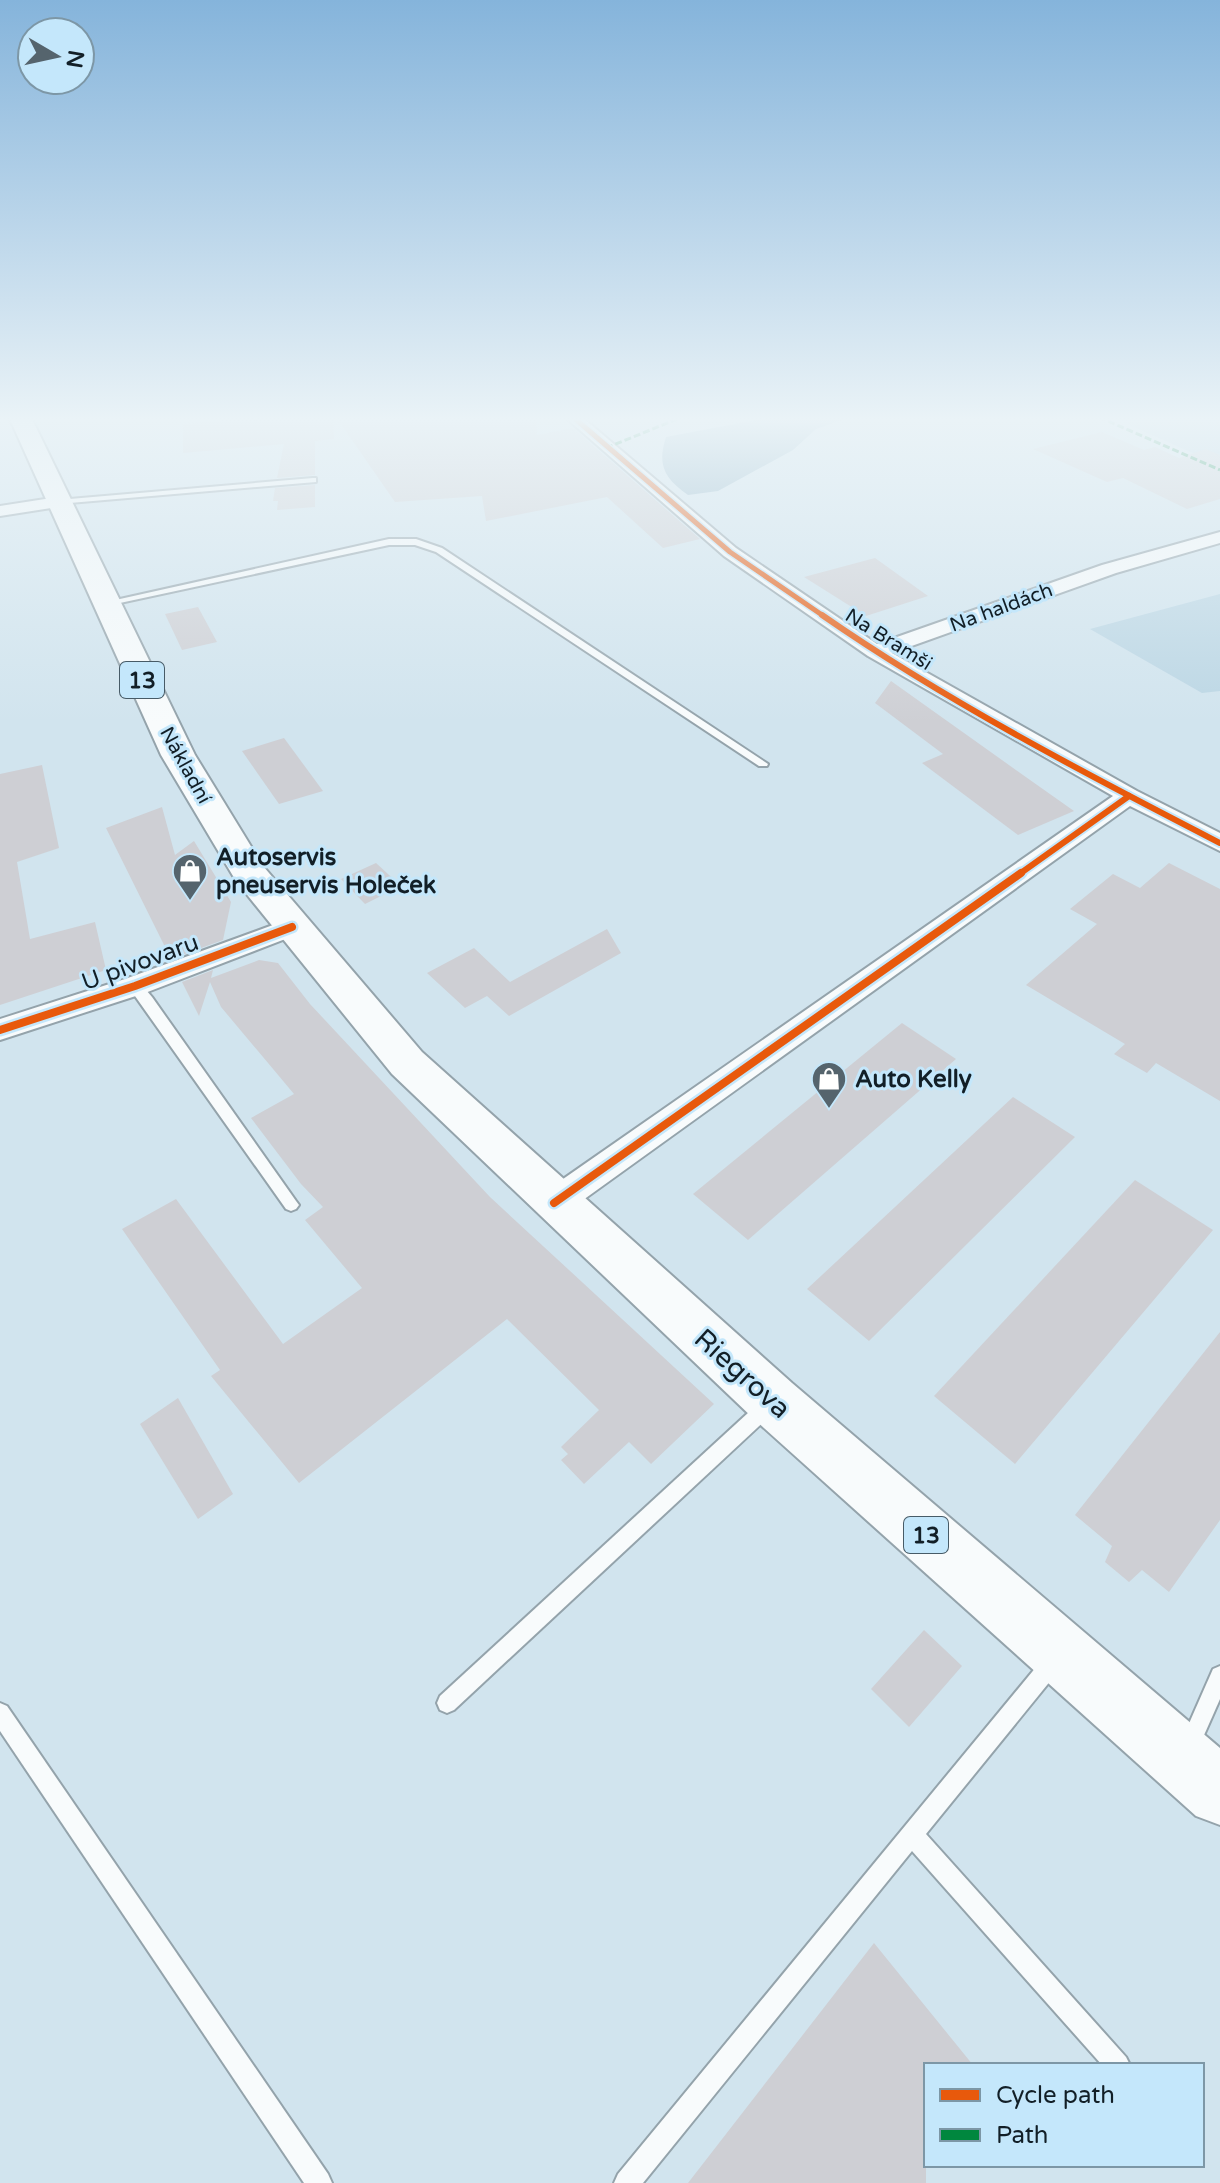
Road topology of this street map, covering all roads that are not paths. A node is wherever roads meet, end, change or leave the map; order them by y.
1 (66, 519) edge
2 (691, 519) edge
3 (1220, 537) edge
4 (106, 603) junction
5 (875, 652) junction
6 (763, 764) dead end
7 (1129, 796) junction
8 (1220, 843) edge
9 (292, 927) junction
10 (135, 986) junction
11 (0, 1030) edge
12 (554, 1203) junction
13 (291, 1205) dead end
14 (773, 1401) junction
15 (1061, 1652) junction
16 (1220, 1676) edge
17 (447, 1703) dead end
18 (0, 1713) edge
19 (1202, 1776) edge
20 (912, 1835) junction
21 (1116, 2063) edge
22 (319, 2183) edge
23 (627, 2183) edge

1 - 4 main road, Nákladní / 13
2 - 5 street, Na Bramši
3 - 5 street, Na haldách
4 - 6 lane
4 - 9 main road, Nákladní / 13
5 - 7 street, Na Bramši
7 - 8 street, Na Bramši
7 - 12 street
9 - 10 street, U pivovaru
9 - 12 main road, Riegrova / 13
10 - 11 street, U pivovaru
10 - 13 lane
12 - 14 main road, Riegrova / 13
14 - 15 main road, Riegrova / 13
14 - 17 lane
15 - 19 main road, Riegrova / 13
15 - 20 lane
16 - 19 lane
18 - 22 lane
20 - 21 lane
20 - 23 lane

